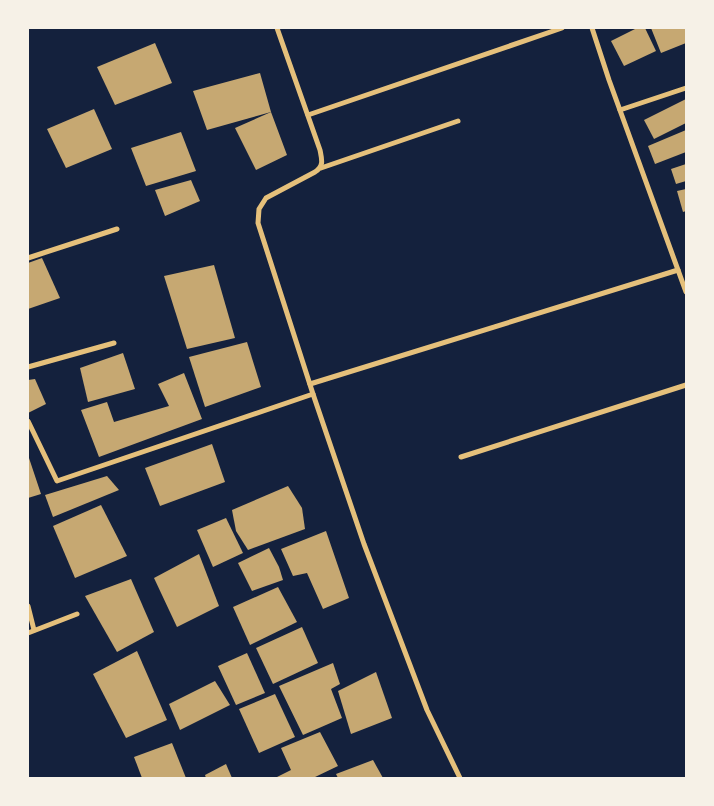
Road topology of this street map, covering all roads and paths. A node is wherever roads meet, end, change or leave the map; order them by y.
1 (277, 28) edge
2 (562, 28) edge
3 (592, 28) edge
4 (686, 88) edge
5 (620, 110) junction
6 (308, 115) junction
7 (458, 121) dead end
8 (320, 168) junction
9 (117, 230) dead end
10 (28, 258) edge
11 (678, 270) junction
12 (686, 292) edge
13 (114, 342) dead end
14 (28, 367) edge
15 (310, 384) junction
16 (686, 385) edge
17 (313, 394) junction
18 (28, 421) edge
19 (461, 458) dead end
20 (28, 606) edge
21 (77, 614) dead end
22 (34, 630) junction
23 (28, 632) edge
24 (460, 778) edge

1 - 6 street
2 - 6 street
3 - 5 street
4 - 5 street
5 - 11 street
6 - 8 street
7 - 8 street
8 - 15 street
9 - 10 street
11 - 12 street
11 - 15 street
13 - 14 street
15 - 17 street
16 - 19 street
17 - 18 street
17 - 24 street
20 - 22 street
21 - 22 street
22 - 23 street

